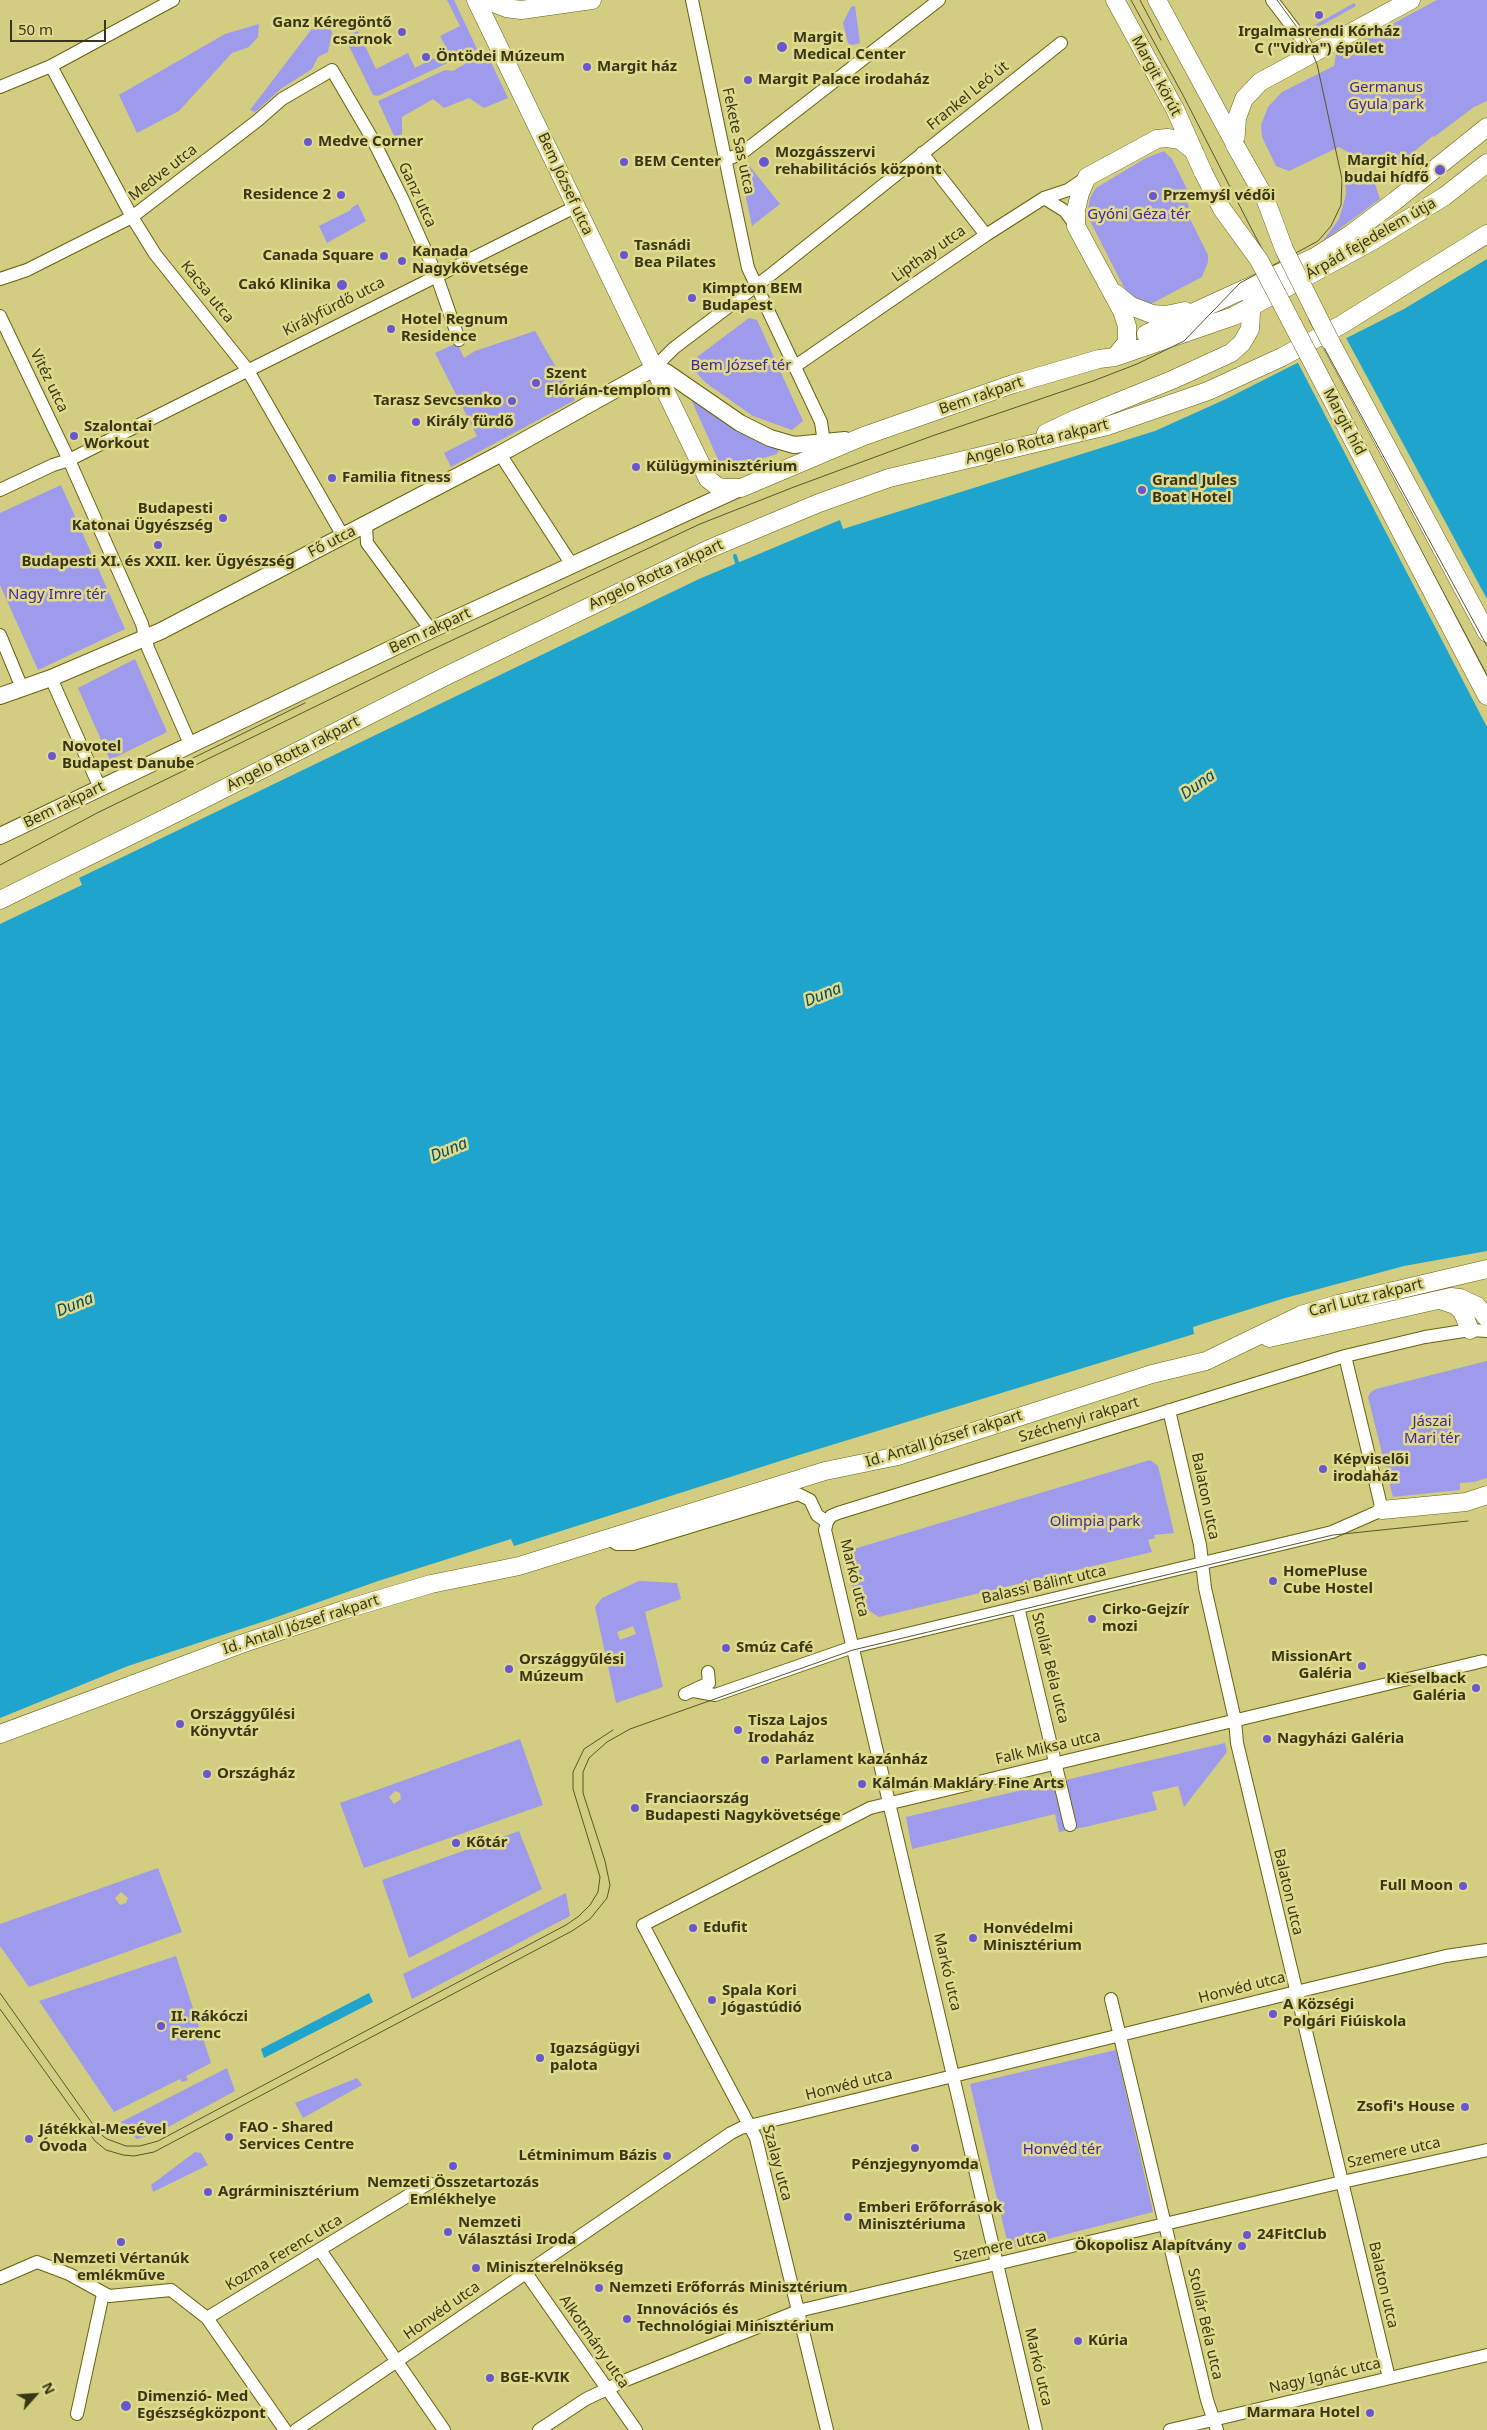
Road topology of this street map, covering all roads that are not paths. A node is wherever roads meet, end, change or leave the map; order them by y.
1 (173, 0) edge
2 (476, 0) edge
3 (486, 0) edge
4 (592, 0) edge
5 (692, 0) edge
6 (939, 0) edge
7 (1115, 0) edge
8 (1156, 0) edge
9 (1272, 0) edge
10 (1411, 0) edge
11 (1061, 43) dead end
12 (1310, 54) junction
13 (51, 66) junction
14 (332, 70) joint
15 (1, 84) edge
16 (1487, 127) edge
17 (1233, 133) junction
18 (1194, 151) junction
19 (922, 153) junction
20 (726, 160) junction
21 (1487, 163) edge
22 (1087, 177) junction
23 (1044, 198) junction
24 (575, 207) junction
25 (132, 217) junction
26 (1076, 226) junction
27 (1487, 234) edge
28 (986, 235) junction
29 (436, 274) junction
30 (0, 279) edge
31 (1254, 286) junction
32 (755, 287) junction
33 (1110, 290) junction
34 (1210, 305) junction
35 (1251, 308) junction
36 (0, 316) edge
37 (459, 340) dead end
38 (1127, 342) junction
39 (1107, 358) junction
40 (794, 367) junction
41 (654, 368) junction
42 (248, 370) junction
43 (864, 436) junction
44 (824, 443) junction
45 (1029, 445) junction
46 (500, 454) junction
47 (69, 460) junction
48 (801, 463) junction
49 (741, 488) junction
50 (0, 490) edge
51 (366, 525) junction
52 (343, 536) junction
53 (572, 565) junction
54 (431, 630) junction
55 (1487, 633) edge
56 (0, 635) edge
57 (146, 639) junction
58 (51, 678) junction
59 (22, 688) junction
60 (0, 696) edge
61 (1487, 696) edge
62 (190, 744) junction
63 (100, 788) junction
64 (0, 836) edge
65 (0, 900) edge
66 (1487, 1269) edge
67 (1438, 1300) junction
68 (1487, 1318) edge
69 (1478, 1330) edge
70 (1249, 1342) junction
71 (1345, 1356) junction
72 (1169, 1410) junction
73 (1487, 1496) edge
74 (1382, 1510) junction
75 (828, 1522) junction
76 (609, 1539) junction
77 (1202, 1564) junction
78 (1018, 1607) junction
79 (852, 1647) junction
80 (1483, 1661) dead end
81 (708, 1672) dead end
82 (1235, 1720) junction
83 (0, 1734) edge
84 (1056, 1762) junction
85 (890, 1802) junction
86 (1070, 1824) dead end
87 (643, 1925) joint
88 (1487, 1950) edge
89 (1296, 1992) junction
90 (1111, 1999) dead end
91 (1120, 2035) junction
92 (954, 2076) junction
93 (751, 2126) junction
94 (1487, 2150) edge
95 (1342, 2182) junction
96 (430, 2183) dead end
97 (1165, 2224) junction
98 (320, 2250) junction
99 (997, 2265) junction
100 (526, 2273) junction
101 (0, 2278) edge
102 (103, 2294) junction
103 (798, 2311) junction
104 (207, 2318) junction
105 (1487, 2355) edge
106 (397, 2362) junction
107 (1389, 2378) junction
108 (608, 2388) junction
109 (77, 2414) dead end
110 (1216, 2425) edge
111 (285, 2430) edge
112 (296, 2430) edge
113 (444, 2430) edge
114 (540, 2430) edge
115 (636, 2430) edge
116 (827, 2430) edge
117 (1036, 2430) edge
118 (1170, 2430) edge

1 - 13 street
2 - 24 main road, Bem József utca
3 - 4 main road
5 - 20 street, Fekete Sas utca
6 - 20 street
7 - 18 main road, Margit körút
8 - 17 main road
9 - 12 street
10 - 12 main road
11 - 19 street, Frankel Leó út
12 - 17 main road
13 - 15 street
13 - 25 street, Kacsa utca
14 - 25 street, Medve utca
14 - 29 street, Ganz utca
16 - 31 main road, Árpád fejedelem útja
17 - 55 main road, Margit híd, bridge
18 - 22 main road
18 - 61 main road, Margit híd, bridge
19 - 28 street
19 - 32 street, Frankel Leó út
20 - 32 street, Fekete Sas utca
21 - 35 main road, Árpád fejedelem útja
22 - 23 street, Lipthay utca
22 - 26 main road
23 - 26 street
23 - 28 street, Lipthay utca
24 - 29 street, Királyfürdő utca
24 - 41 main road, Bem József utca
25 - 30 street, Medve utca
25 - 42 street, Kacsa utca
26 - 33 main road
27 - 45 main road, Angelo Rotta rakpart
28 - 40 street, Lipthay utca
29 - 37 street, Ganz utca
29 - 42 street, Királyfürdő utca
31 - 34 main road
31 - 35 main road
32 - 40 street
32 - 41 street
33 - 34 main road
33 - 38 main road
34 - 38 main road
35 - 39 main road, Bem rakpart
35 - 45 main road
36 - 47 street, Vitéz utca
38 - 39 main road
39 - 43 main road, Bem rakpart
40 - 44 street
41 - 44 street
41 - 46 street, Fő utca
41 - 49 main road
42 - 47 street, Királyfürdő utca
42 - 52 street, Kacsa utca
43 - 44 street, Bem rakpart
43 - 48 main road, Bem rakpart
44 - 48 street
45 - 65 main road, Angelo Rotta rakpart
46 - 51 street, Fő utca
46 - 53 street
47 - 50 street
47 - 57 street
48 - 49 main road, Bem rakpart
49 - 53 street, Bem rakpart
51 - 52 street, Fő utca
51 - 54 street
52 - 57 street, Fő utca
53 - 54 street, Bem rakpart
54 - 62 street, Bem rakpart
56 - 59 street
57 - 58 street, Fő utca
57 - 62 street
58 - 59 street, Fő utca
58 - 63 street
59 - 60 street, Fő utca
62 - 63 street, Bem rakpart
63 - 64 street, Bem rakpart
66 - 70 main road, Carl Lutz rakpart
67 - 68 main road
67 - 69 main road
67 - 70 main road
69 - 71 street
70 - 76 main road, Id. Antall József rakpart
71 - 72 street, Széchenyi rakpart
71 - 74 street
72 - 75 street, Széchenyi rakpart
72 - 77 street, Balaton utca
73 - 74 main road
74 - 77 street, Balassi Bálint utca
75 - 76 street, Id. Antall József rakpart
75 - 79 street, Markó utca
76 - 83 main road, Id. Antall József rakpart
77 - 78 street, Balassi Bálint utca
77 - 82 street, Balaton utca
78 - 79 street, Balassi Bálint utca
78 - 84 street, Stollár Béla utca
79 - 81 street, Balassi Bálint utca
79 - 85 street, Markó utca
80 - 82 street, Falk Miksa utca
82 - 84 street, Falk Miksa utca
82 - 89 street, Balaton utca
84 - 85 street, Falk Miksa utca
84 - 86 street, Stollár Béla utca
85 - 87 street, Falk Miksa utca
85 - 92 street, Markó utca
87 - 93 street, Szalay utca
88 - 89 street, Honvéd utca
89 - 91 street, Honvéd utca
89 - 95 street, Balaton utca
90 - 91 street
91 - 92 street, Honvéd utca
91 - 97 street
92 - 93 street, Honvéd utca
92 - 99 street, Markó utca
93 - 100 street, Honvéd utca
93 - 103 street, Szalay utca
94 - 95 street, Szemere utca
95 - 97 street, Szemere utca
95 - 107 street, Balaton utca
96 - 98 street, Kozma Ferenc utca
97 - 99 street, Szemere utca
97 - 110 street, Stollár Béla utca
98 - 104 street, Kozma Ferenc utca
98 - 106 street
99 - 103 street, Szemere utca
99 - 117 street, Markó utca
100 - 106 street, Honvéd utca
100 - 108 street, Alkotmány utca
101 - 102 street
102 - 104 street
102 - 109 street
103 - 108 street, Szemere utca
103 - 116 street, Szalay utca
104 - 111 street
105 - 107 street, Nagy Ignác utca
106 - 112 street, Honvéd utca
106 - 113 street
107 - 110 street, Nagy Ignác utca
108 - 114 street, Szemere utca
108 - 115 street, Alkotmány utca
110 - 118 street, Nagy Ignác utca

